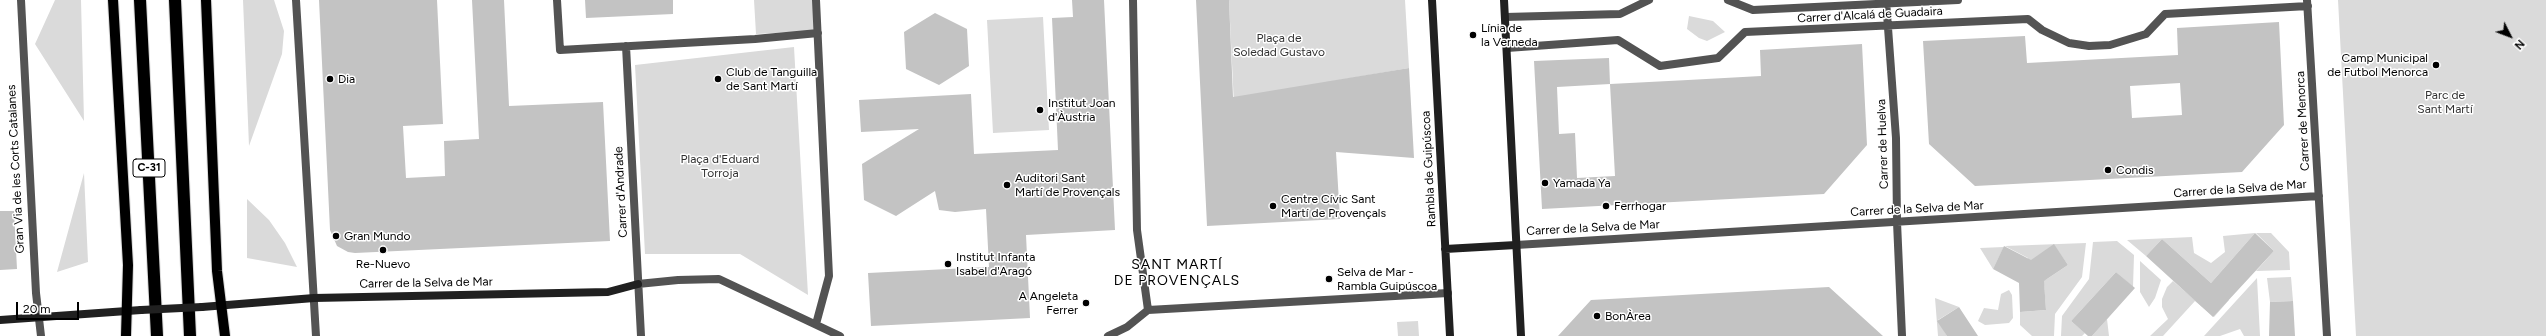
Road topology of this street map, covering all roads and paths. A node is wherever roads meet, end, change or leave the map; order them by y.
1 (21, 0) edge
2 (113, 0) edge
3 (140, 0) edge
4 (175, 0) edge
5 (206, 0) edge
6 (296, 0) edge
7 (557, 0) edge
8 (816, 0) edge
9 (1133, 0) edge
10 (1432, 0) edge
11 (1504, 0) edge
12 (1649, 0) edge
13 (1728, 0) edge
14 (1958, 0) edge
15 (1886, 2) edge
16 (2308, 3) edge
17 (1505, 17) junction
18 (1888, 26) junction
19 (818, 33) junction
20 (626, 46) junction
21 (1507, 48) junction
22 (2319, 196) junction
23 (1897, 222) junction
24 (1516, 245) junction
25 (1445, 249) junction
26 (638, 284) junction
27 (1448, 293) junction
28 (314, 298) junction
29 (222, 308) junction
30 (1148, 310) junction
31 (126, 312) junction
32 (39, 318) junction
33 (0, 320) edge
34 (816, 324) junction
35 (41, 336) edge
36 (126, 336) edge
37 (157, 336) edge
38 (190, 336) edge
39 (225, 336) edge
40 (316, 336) edge
41 (641, 336) edge
42 (840, 336) edge
43 (1108, 336) edge
44 (1450, 336) edge
45 (1521, 336) edge
46 (1902, 336) edge
47 (2327, 336) edge

1 - 32 street, Gran Via de les Corts Catalanes
2 - 31 main road
3 - 37 highway, C-31
4 - 38 highway, C-31
5 - 29 main road
6 - 28 street
7 - 20 street
8 - 19 street
9 - 30 street
10 - 25 street, Rambla de Guipúscoa
11 - 17 street
12 - 17 street
13 - 15 street, Carrer d'Alcalá de Guadaira
14 - 15 street, Carrer d'Alcalá de Guadaira
15 - 18 street, Carrer de Huelva
16 - 18 street, Carrer d'Alcalá de Guadaira
16 - 22 street, Carrer de Menorca
17 - 21 street
18 - 21 street, Carrer d'Alcalá de Guadaira
18 - 23 street, Carrer de Huelva
19 - 20 street
19 - 34 street
20 - 26 street, Carrer d'Andrade
21 - 24 street
22 - 23 street, Carrer de la Selva de Mar
22 - 47 street, Carrer de Menorca
23 - 24 street, Carrer de la Selva de Mar
23 - 46 street, Carrer de Huelva
24 - 25 street
24 - 45 street
25 - 27 street, Rambla de Guipúscoa
26 - 28 street, Carrer de la Selva de Mar
26 - 34 street, Carrer de la Selva de Mar
26 - 41 street, Carrer d'Andrade
27 - 30 street
27 - 44 street, Rambla de Guipúscoa
28 - 29 street, Carrer de la Selva de Mar
28 - 40 street
29 - 31 street, Carrer de la Selva de Mar, bridge
29 - 39 main road
30 - 43 street
31 - 32 street, Carrer de la Selva de Mar
31 - 36 main road
32 - 33 street, Carrer de la Selva de Mar
32 - 35 street, Gran Via de les Corts Catalanes
34 - 42 street, Carrer de la Selva de Mar

